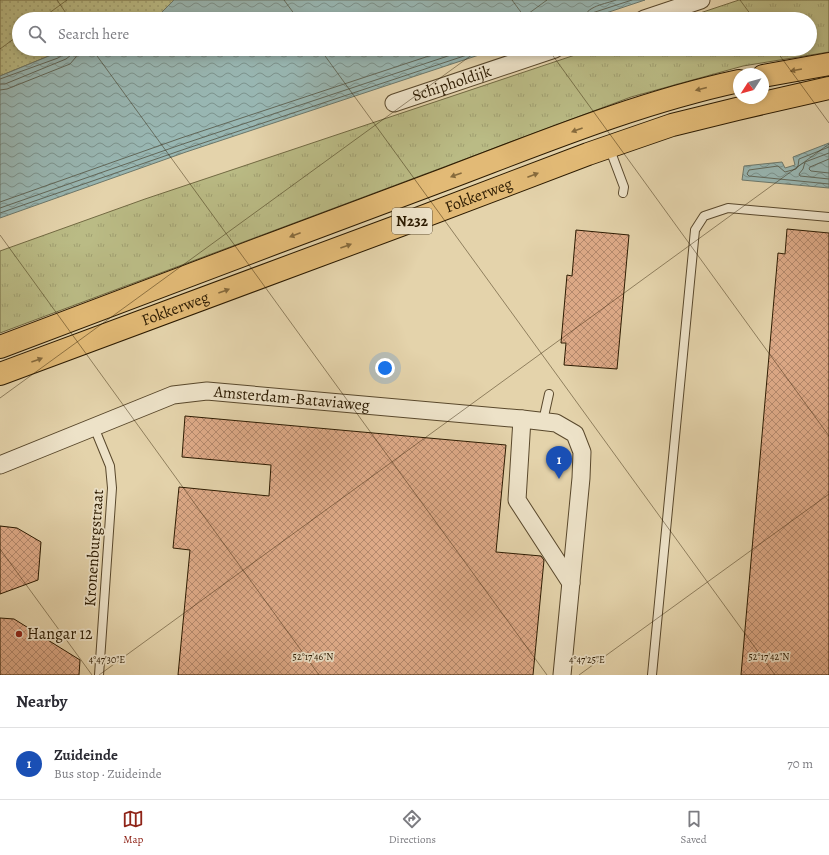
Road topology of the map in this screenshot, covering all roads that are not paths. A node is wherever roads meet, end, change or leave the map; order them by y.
1 (701, 0) edge
2 (665, 12) edge
3 (534, 56) edge
4 (829, 64) edge
5 (769, 75) edge
6 (733, 82) edge
7 (829, 88) edge
8 (394, 103) dead end
9 (609, 147) junction
10 (624, 193) dead end
11 (829, 217) edge
12 (0, 347) edge
13 (0, 374) edge
14 (549, 394) dead end
15 (522, 419) junction
16 (543, 421) junction
17 (94, 427) junction
18 (0, 465) edge
19 (571, 583) junction
20 (99, 675) edge
21 (562, 675) edge
22 (652, 675) edge

1 - 2 street
3 - 8 street, Schipholdijk
4 -> 5 main road
6 -> 12 main road, Fokkerweg / N232
7 - 9 main road, Fokkerweg / N232
9 - 10 lane
13 -> 9 main road, Fokkerweg / N232
11 - 22 lane
14 - 16 lane
15 - 16 street, Amsterdam-Bataviaweg
15 - 17 street, Amsterdam-Bataviaweg
15 - 19 street
16 - 19 street, Amsterdam-Bataviaweg
17 - 18 street, Amsterdam-Bataviaweg
17 - 20 lane, Kronenburgstraat
19 - 21 street

